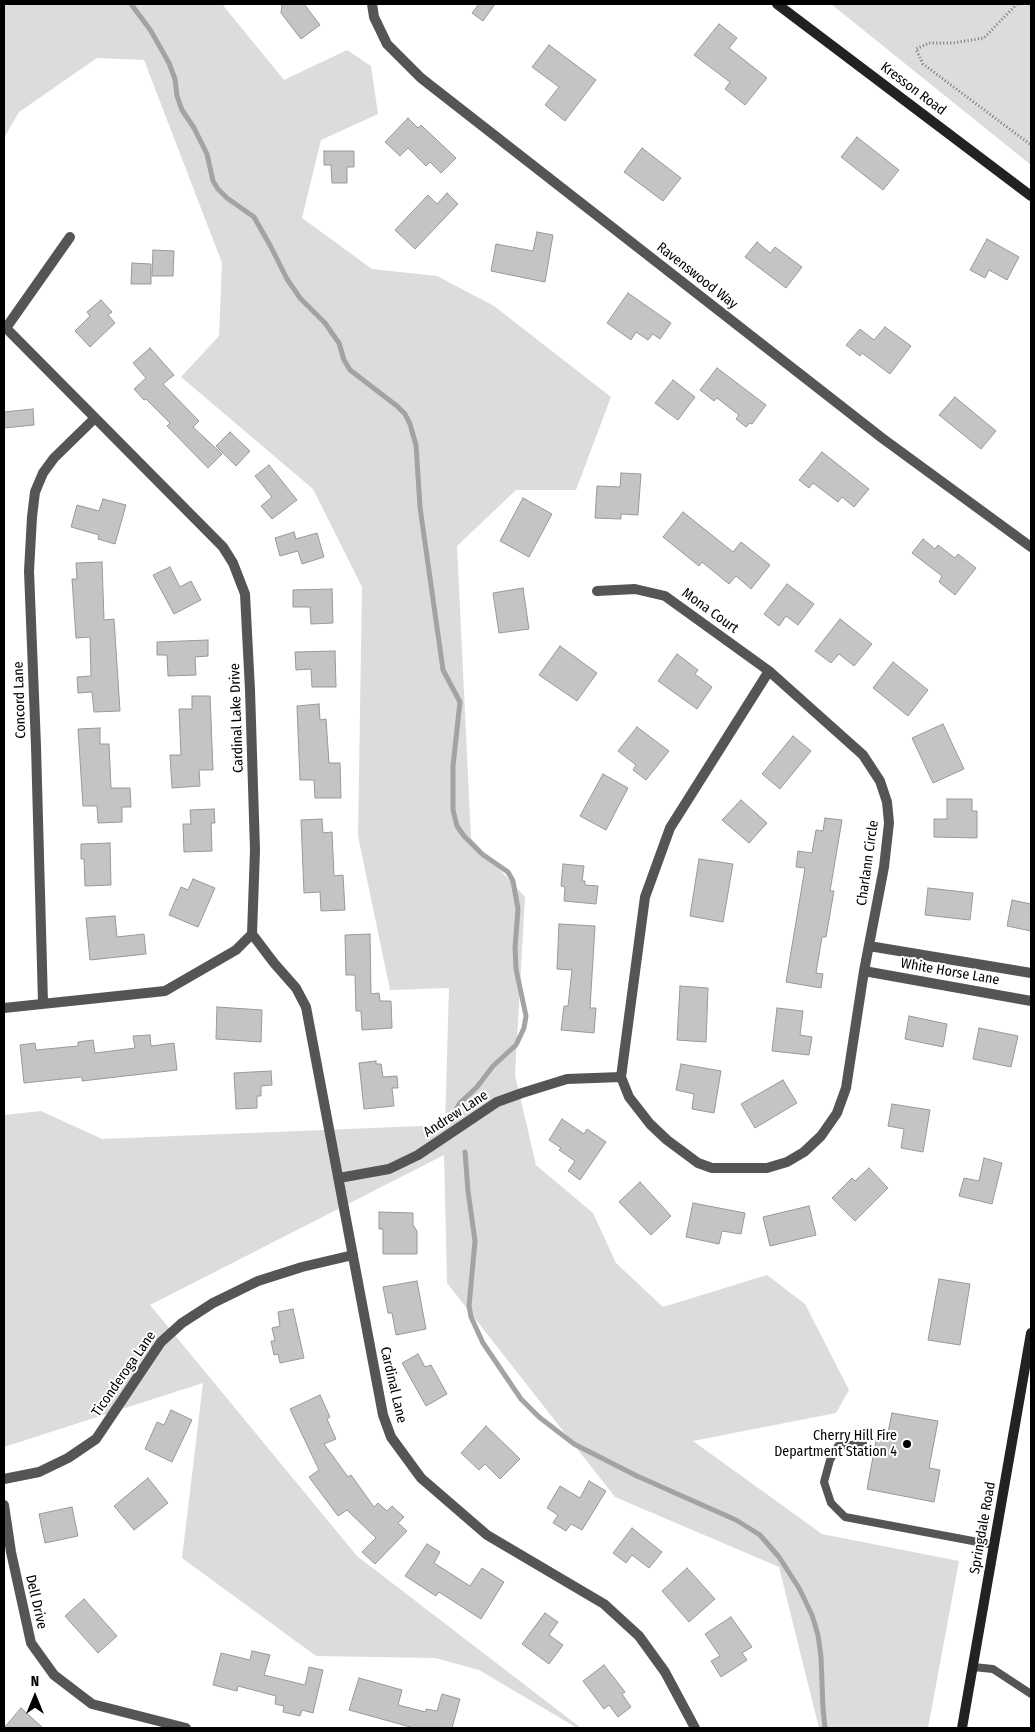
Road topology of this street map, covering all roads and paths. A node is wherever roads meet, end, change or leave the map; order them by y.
1 (372, 4) edge
2 (777, 4) edge
3 (1018, 4) edge
4 (1031, 145) edge
5 (1031, 196) edge
6 (70, 237) dead end
7 (5, 327) edge
8 (95, 418) junction
9 (1031, 548) edge
10 (597, 590) dead end
11 (770, 671) junction
12 (252, 934) junction
13 (869, 946) junction
14 (864, 971) junction
15 (1031, 973) edge
16 (1031, 1001) edge
17 (44, 1004) junction
18 (4, 1008) edge
19 (621, 1077) junction
20 (338, 1178) junction
21 (353, 1255) junction
22 (1031, 1333) edge
23 (864, 1444) dead end
24 (4, 1479) edge
25 (4, 1505) edge
26 (994, 1545) junction
27 (973, 1667) junction
28 (1031, 1694) edge
29 (186, 1728) edge
30 (695, 1728) edge
31 (962, 1728) edge

1 - 9 street, Ravenswood Way
2 - 5 main road, Kresson Road
3 - 4 path
6 - 7 street
7 - 8 street, Cardinal Lake Drive
8 - 12 street, Cardinal Lake Drive
8 - 17 street, Concord Lane
10 - 11 street, Mona Court
11 - 13 street, Charlann Circle
11 - 19 street
12 - 17 street
12 - 20 street, Cardinal Lane
13 - 14 street, Charlann Circle
13 - 15 street, White Horse Lane
14 - 16 street, White Horse Lane
14 - 19 street, Charlann Circle
17 - 18 street
19 - 20 street, Andrew Lane
20 - 21 street, Cardinal Lane
21 - 24 street, Ticonderoga Lane
21 - 30 street, Cardinal Lane
22 - 26 main road, Springdale Road
23 - 26 lane
25 - 29 street, Dell Drive
26 - 27 main road, Springdale Road
27 - 28 lane
27 - 31 main road, Springdale Road

